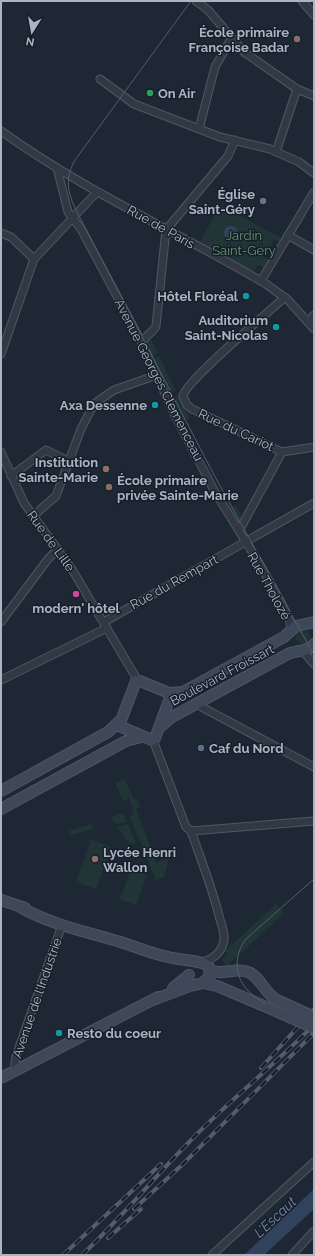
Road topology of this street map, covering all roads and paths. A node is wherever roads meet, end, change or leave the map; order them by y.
1 (302, 1) edge
2 (197, 2) edge
3 (314, 15) edge
4 (231, 39) junction
5 (100, 79) dead end
6 (297, 89) junction
7 (314, 96) edge
8 (199, 129) junction
9 (1, 131) edge
10 (235, 140) junction
11 (276, 152) junction
12 (57, 168) junction
13 (314, 173) edge
14 (97, 192) junction
15 (314, 192) edge
16 (72, 219) junction
17 (166, 230) junction
18 (1, 233) edge
19 (288, 235) junction
20 (314, 250) edge
21 (34, 258) junction
22 (261, 281) junction
23 (285, 297) junction
24 (314, 315) edge
25 (308, 322) junction
26 (314, 329) edge
27 (142, 343) junction
28 (1, 354) edge
29 (157, 375) junction
30 (314, 447) edge
31 (1, 452) edge
32 (282, 452) junction
33 (70, 462) junction
34 (11, 476) junction
35 (314, 503) edge
36 (33, 516) junction
37 (239, 531) junction
38 (245, 542) junction
39 (58, 549) junction
40 (1, 622) edge
41 (105, 625) junction
42 (311, 625) edge
43 (291, 632) junction
44 (314, 644) edge
45 (300, 650) junction
46 (314, 664) edge
47 (1, 680) edge
48 (138, 681) junction
49 (170, 693) junction
50 (196, 704) junction
51 (120, 721) junction
52 (160, 727) junction
53 (141, 736) junction
54 (154, 740) junction
55 (314, 767) edge
56 (1, 791) edge
57 (1, 808) edge
58 (314, 821) edge
59 (191, 831) junction
60 (1, 900) edge
61 (20, 907) junction
62 (62, 925) junction
63 (109, 938) junction
64 (156, 954) junction
65 (199, 962) junction
66 (210, 970) junction
67 (189, 974) junction
68 (201, 983) junction
69 (153, 1000) junction
70 (314, 1017) edge
71 (314, 1028) edge
72 (14, 1071) junction
73 (1, 1078) edge
74 (314, 1162) edge
75 (314, 1231) edge
76 (212, 1255) edge
77 (292, 1255) edge

1 - 3 street
2 - 4 street
4 - 6 street
4 - 8 street
5 - 8 street
6 - 7 street
6 - 11 street
8 - 10 street
9 - 12 street, Rue de Paris
10 - 11 street
10 - 17 street
11 - 13 street
12 - 14 street, Rue de Paris
12 - 16 street, Avenue Georges Clemenceau
14 - 16 street
14 - 17 street, Rue de Paris
15 - 19 street
16 - 21 street
16 - 27 street, Avenue Georges Clemenceau
17 - 22 street, Rue de Paris
17 - 27 street
18 - 21 street
19 - 20 street
19 - 22 street
21 - 28 street
22 - 23 street, Rue de Paris
23 - 25 street, Rue de Paris
23 - 32 street, Rue du Cariot
24 - 25 street
25 - 26 street, Rue de Paris
27 - 29 street, Avenue Georges Clemenceau
29 - 33 street
29 - 37 street, Avenue Georges Clemenceau
30 - 32 street
31 - 34 street, Rue de Lille
32 - 37 street
33 - 34 street
33 - 36 street
34 - 36 street, Rue de Lille
35 - 38 street, Rue du Rempart
36 - 39 street, Rue de Lille
37 - 38 street, Avenue Georges Clemenceau
38 - 41 street, Rue du Rempart
38 - 43 street, Rue Tholozé
39 - 40 street
39 - 41 street, Rue de Lille
41 - 47 street, Rue du Rempart
41 - 48 street, Rue de Lille
42 - 43 main road, Boulevard Froissart
43 - 45 main road, Boulevard Froissart
43 - 49 main road, Boulevard Froissart
44 - 45 main road, Boulevard Froissart
45 - 46 street
45 - 50 main road, Boulevard Froissart
48 - 49 main road
48 - 51 main road
49 - 52 main road
50 - 52 main road, Boulevard Froissart
50 - 55 street
51 - 53 main road
51 - 56 main road
52 - 54 main road
53 - 54 main road
53 - 57 main road
54 - 59 street
58 - 59 street
59 - 65 street
60 - 61 main road
61 - 62 main road
61 - 63 main road
62 - 63 main road
62 - 72 street, Avenue de l'Industrie
63 - 64 main road
64 - 65 main road
64 - 67 main road
65 - 66 main road
65 - 67 main road
66 - 68 main road
66 - 70 main road, bridge
67 - 68 main road
67 - 69 main road
68 - 69 main road
68 - 71 main road, bridge
69 - 72 main road
72 - 73 main road
74 - 76 street
75 - 77 street

